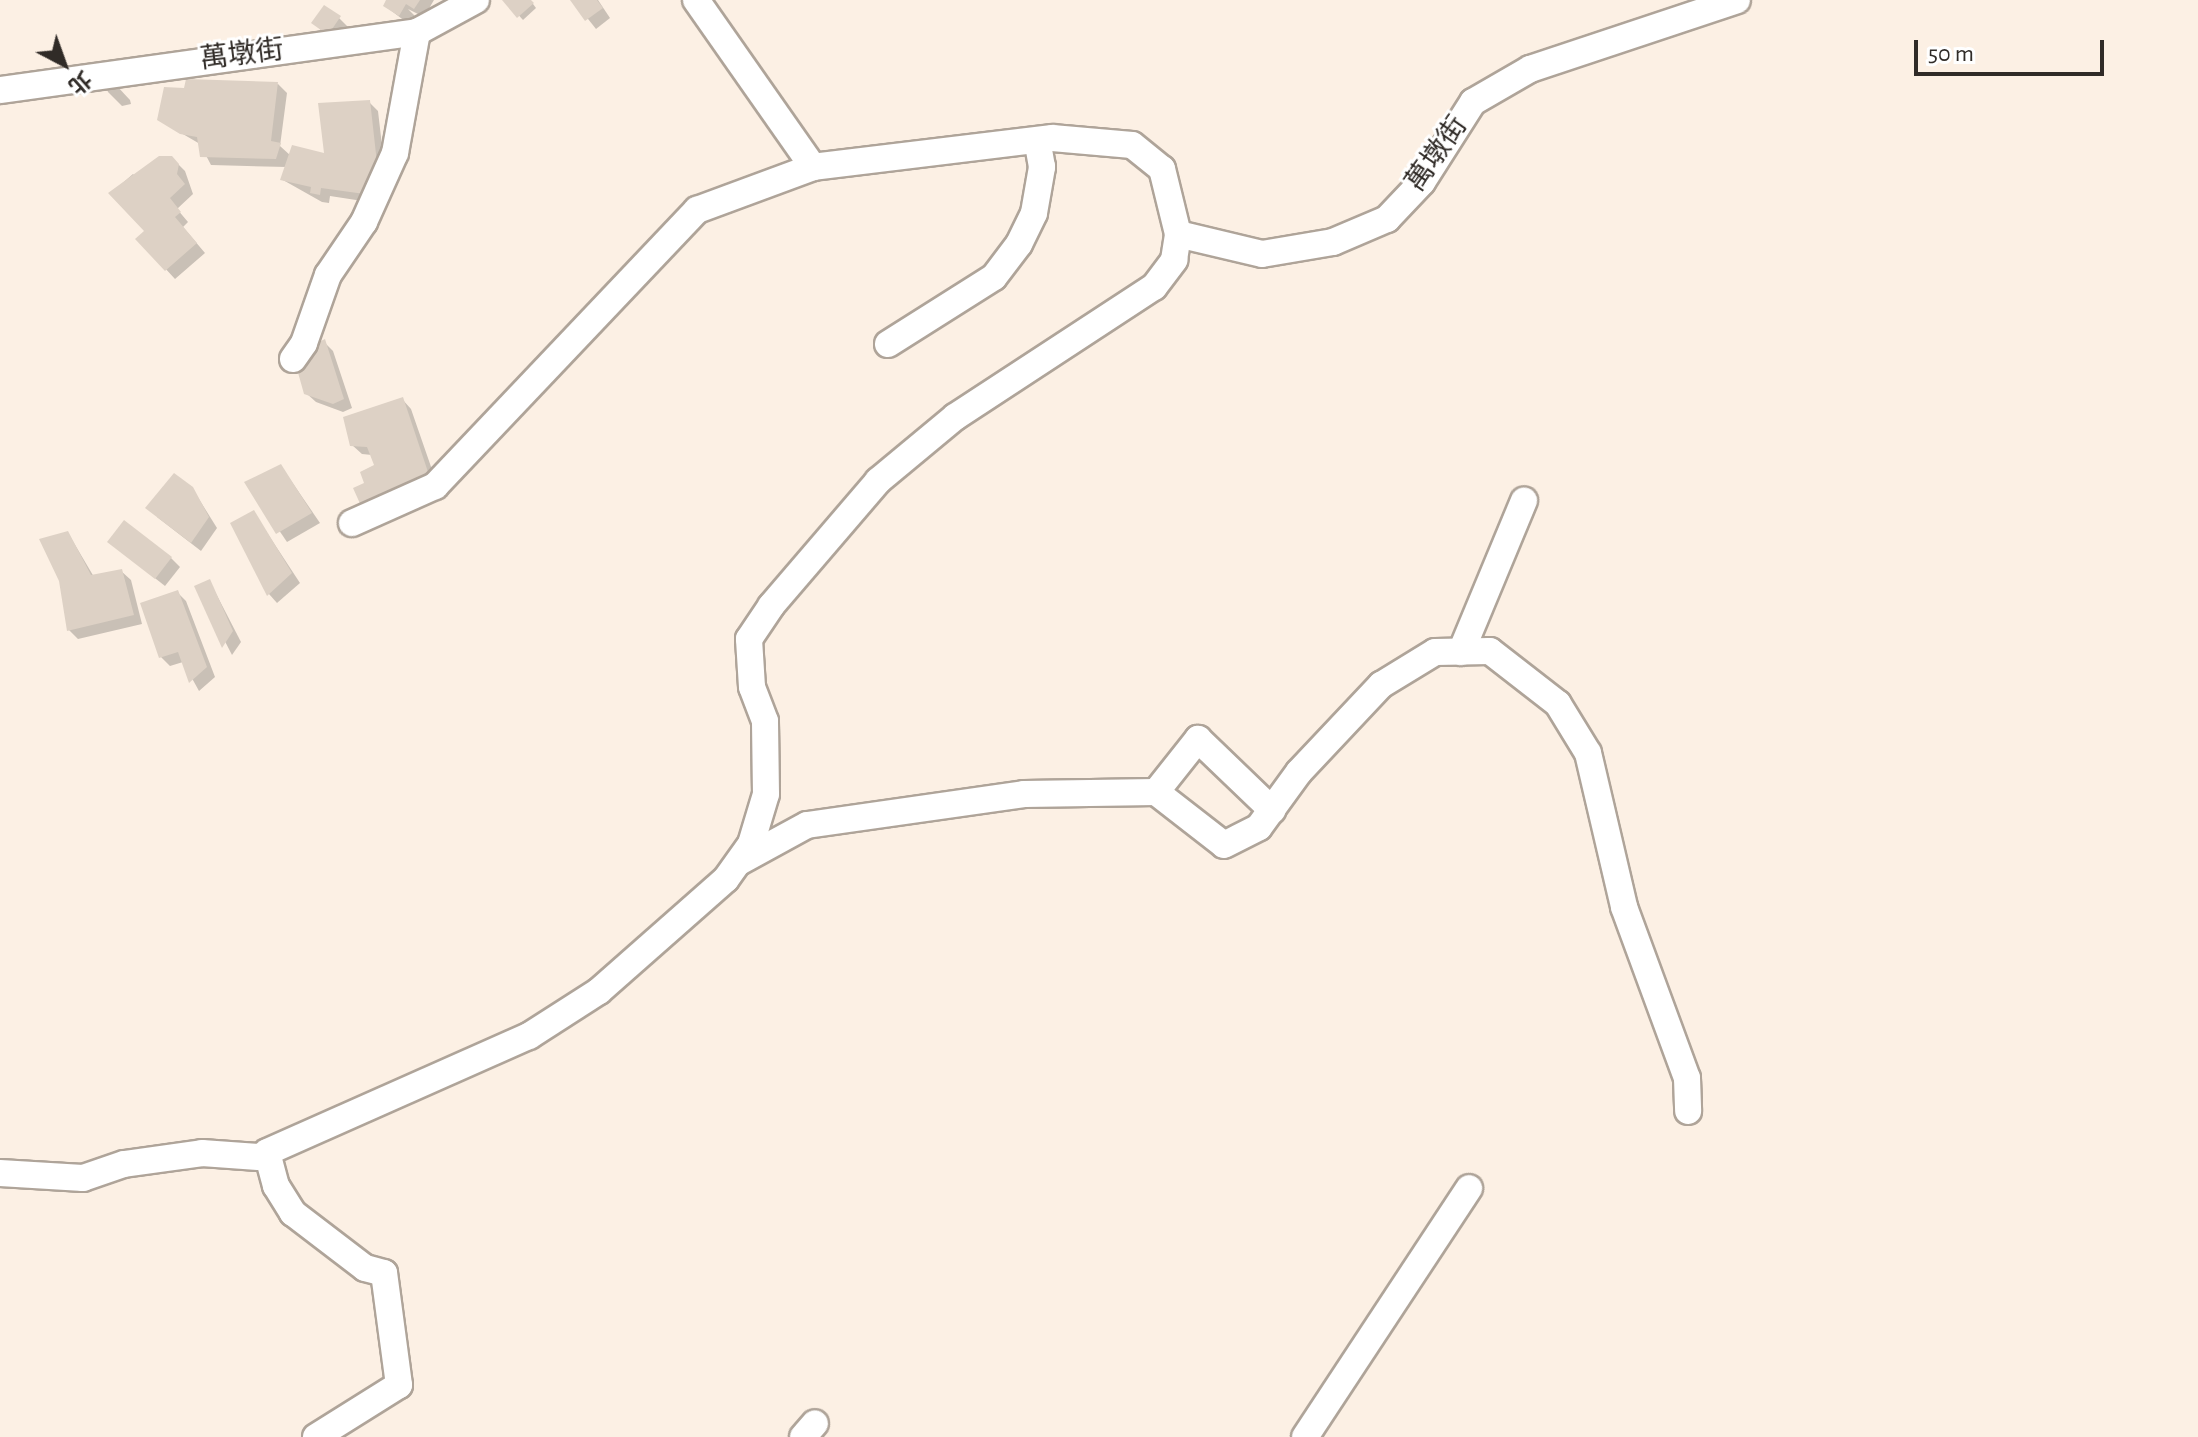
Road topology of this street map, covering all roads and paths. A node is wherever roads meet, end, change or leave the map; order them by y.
1 (476, 0) edge
2 (696, 0) edge
3 (1737, 0) edge
4 (417, 32) junction
5 (0, 90) edge
6 (1037, 140) junction
7 (813, 167) junction
8 (1178, 234) junction
9 (888, 344) dead end
10 (293, 359) dead end
11 (1524, 501) dead end
12 (352, 523) dead end
13 (1461, 652) junction
14 (1156, 792) junction
15 (1272, 810) junction
16 (739, 862) junction
17 (1688, 1111) dead end
18 (258, 1157) dead end
19 (0, 1173) edge
20 (1469, 1188) dead end
21 (316, 1437) edge
22 (1305, 1437) edge

1 - 4 street, 萬墩街
2 - 7 street
3 - 8 street, 萬墩街
4 - 5 street, 萬墩街
4 - 10 street
6 - 7 street
6 - 8 street
6 - 9 street
7 - 12 street
8 - 16 street
11 - 13 street
13 - 15 street
13 - 17 street
14 - 15 street
14 - 15 street
14 - 16 street
16 - 21 street
18 - 19 street
20 - 22 street

